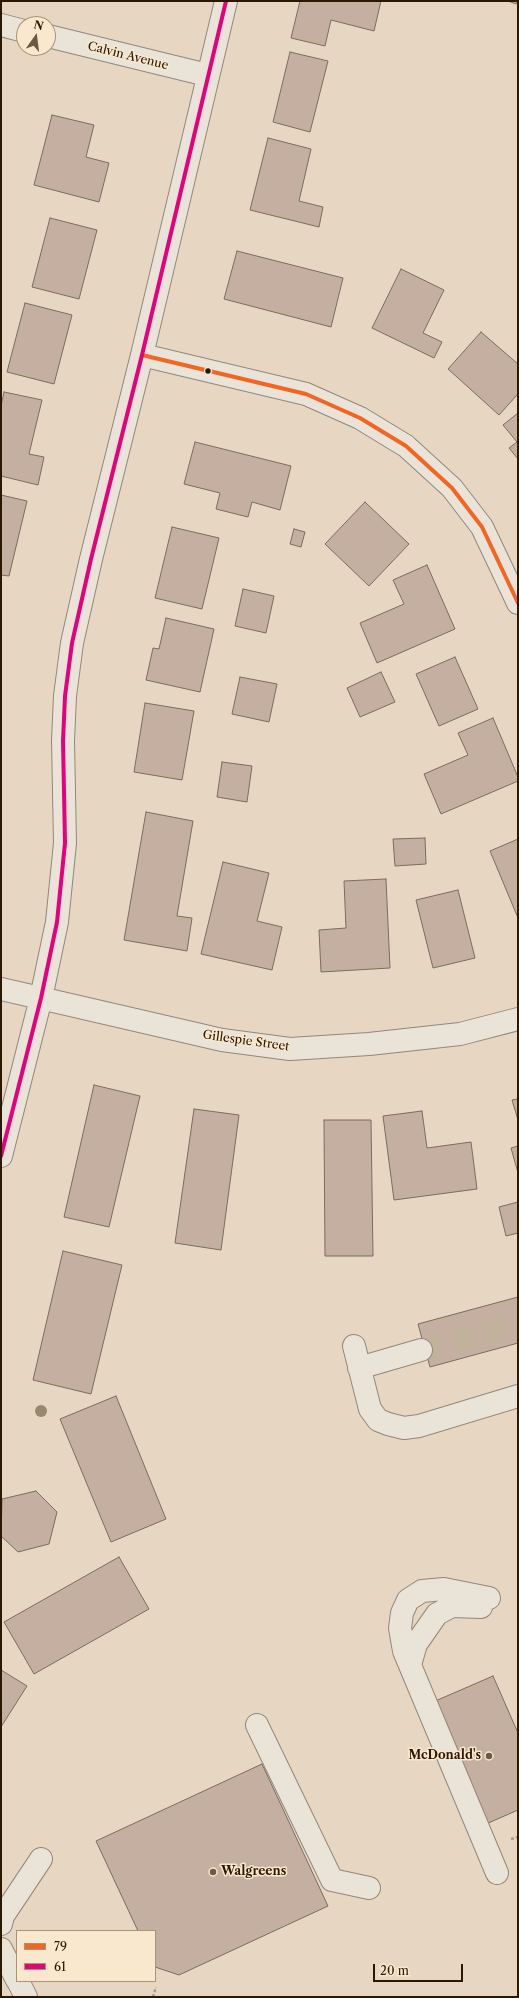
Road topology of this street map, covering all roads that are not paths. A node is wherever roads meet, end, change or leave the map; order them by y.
1 (226, 1) edge
2 (1, 25) edge
3 (16, 29) edge
4 (56, 38) edge
5 (207, 75) junction
6 (142, 355) junction
7 (518, 603) edge
8 (1, 989) edge
9 (41, 998) junction
10 (518, 1019) edge
11 (1, 1156) edge
12 (354, 1346) dead end
13 (421, 1350) tunnel mouth
14 (359, 1368) junction
15 (518, 1396) edge
16 (410, 1665) junction
17 (257, 1725) dead end
18 (41, 1860) dead end
19 (497, 1873) dead end
20 (369, 1888) dead end
21 (1, 1924) edge
22 (1, 1949) edge
23 (16, 1978) edge
24 (18, 1982) edge
25 (26, 1997) edge

1 - 5 street
2 - 3 street
4 - 5 street, Calvin Avenue
5 - 6 street
6 - 7 street
6 - 9 street
8 - 9 street, Gillespie Street
9 - 10 street, Gillespie Street
9 - 11 street
12 - 14 street
13 - 14 street
14 - 15 street
16 - 16 street
16 - 19 street
17 - 20 street
18 - 21 street
22 - 23 street
24 - 25 street

